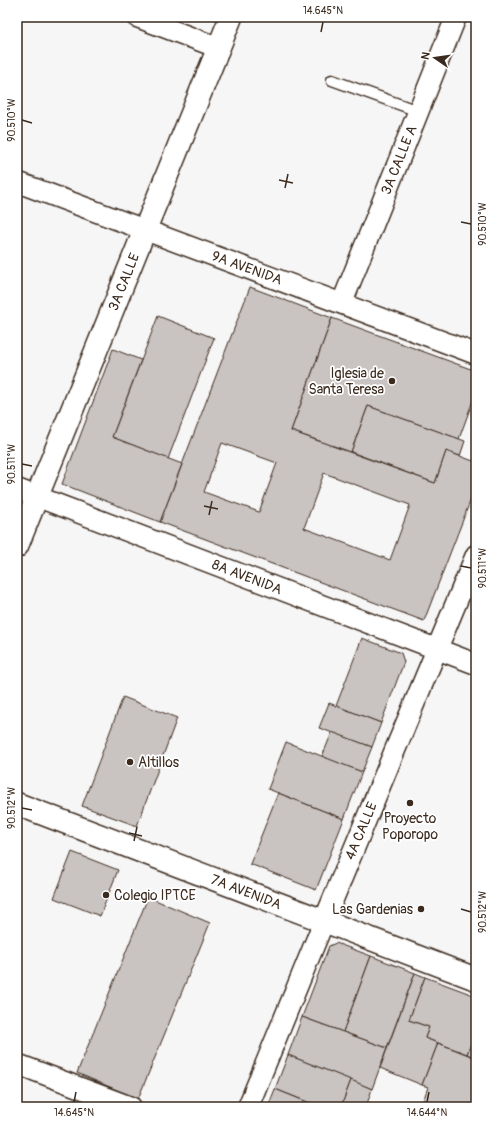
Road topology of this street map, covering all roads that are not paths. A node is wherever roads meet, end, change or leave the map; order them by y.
1 (137, 17) edge
2 (231, 17) edge
3 (456, 17) edge
4 (219, 48) junction
5 (332, 80) dead end
6 (418, 111) junction
7 (17, 182) edge
8 (145, 230) junction
9 (342, 303) junction
10 (476, 354) edge
11 (17, 489) edge
12 (37, 497) junction
13 (17, 546) edge
14 (476, 555) edge
15 (437, 649) junction
16 (476, 664) edge
17 (17, 804) edge
18 (324, 921) junction
19 (476, 979) edge
20 (17, 1064) edge
21 (131, 1107) edge
22 (248, 1107) edge

1 - 4 street
2 - 4 street, 3A CALLE
3 - 6 street, 3A CALLE A
4 - 8 street, 3A CALLE
5 - 6 lane
6 - 9 street, 3A CALLE A
7 - 8 street, 9A AVENIDA
8 - 9 street, 9A AVENIDA
8 - 12 street, 3A CALLE
9 - 10 street, 9A AVENIDA
11 - 12 street, 8A AVENIDA
12 - 13 street, 3A CALLE
12 - 15 street, 8A AVENIDA
14 - 15 street, 4A CALLE
15 - 16 street, 8A AVENIDA
15 - 18 street, 4A CALLE
17 - 18 street, 7A AVENIDA
18 - 19 street, 7A AVENIDA
18 - 22 street, 4A CALLE
20 - 21 street

